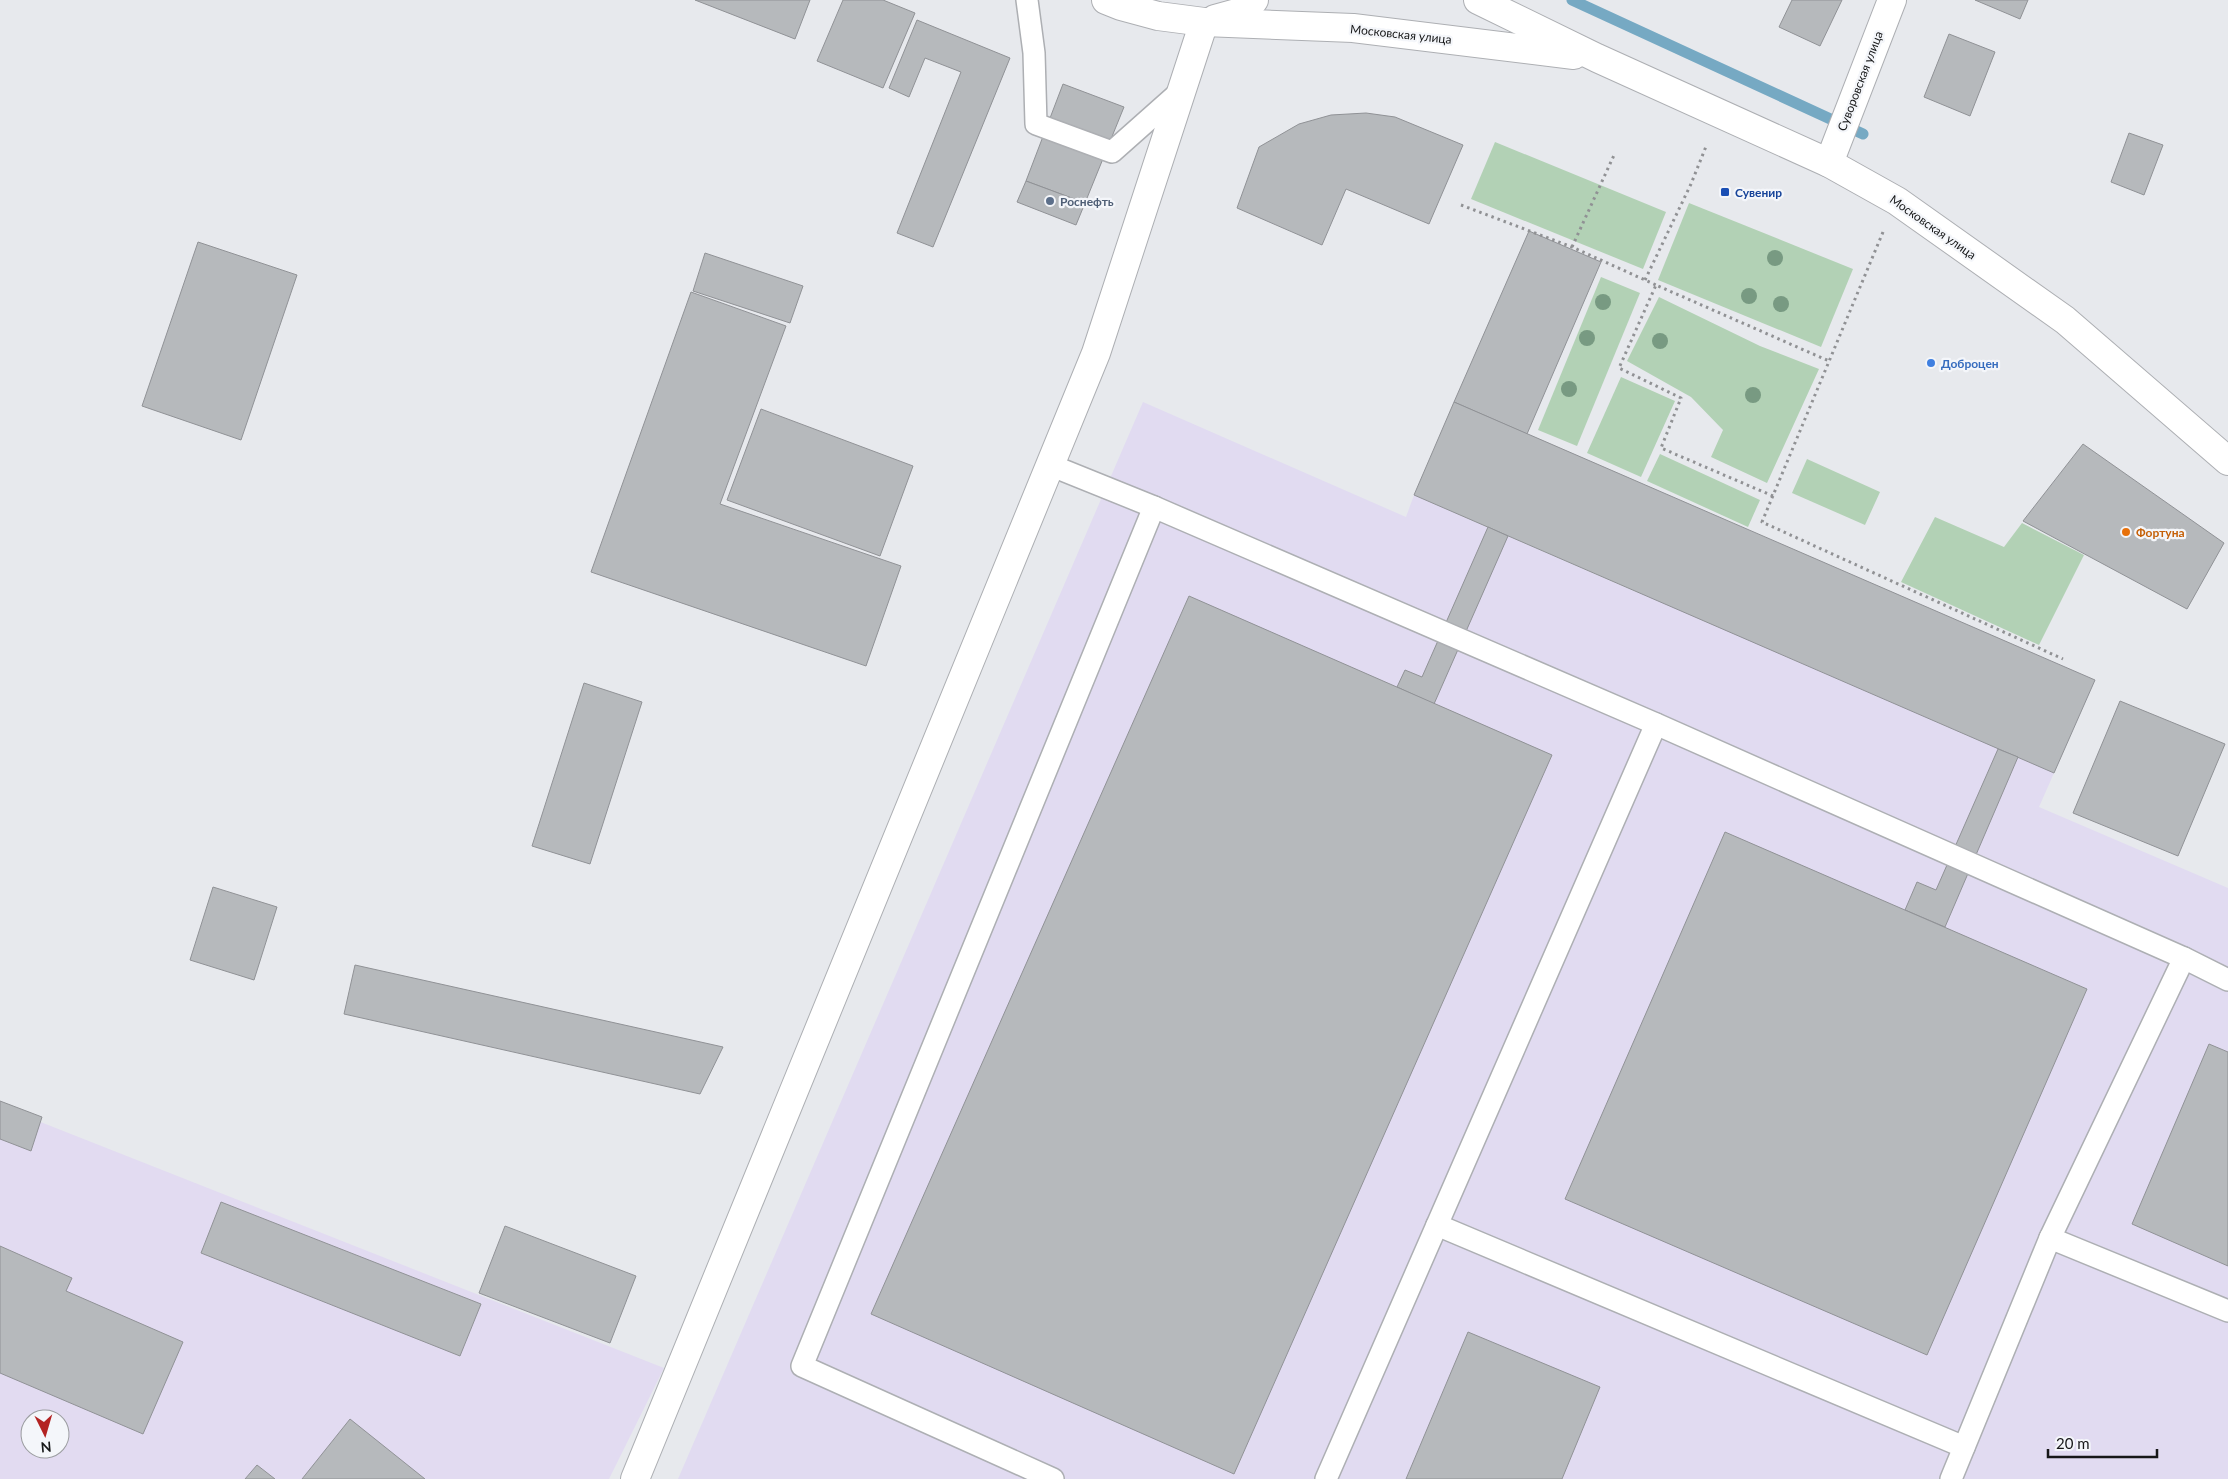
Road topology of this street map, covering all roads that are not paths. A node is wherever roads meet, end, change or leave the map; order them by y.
1 (1028, 0) edge
2 (1106, 0) edge
3 (1254, 0) edge
4 (1478, 0) edge
5 (1892, 0) edge
6 (1204, 22) junction
7 (1598, 58) junction
8 (1184, 89) junction
9 (1828, 163) junction
10 (2228, 461) edge
11 (1050, 465) junction
12 (1154, 507) junction
13 (1656, 724) junction
14 (2184, 958) junction
15 (2228, 980) edge
16 (1437, 1225) junction
17 (2050, 1238) junction
18 (2228, 1311) edge
19 (1964, 1448) junction
20 (635, 1479) edge
21 (1053, 1479) edge
22 (1326, 1479) edge
23 (1951, 1479) edge

1 - 8 lane
2 - 6 street, Московская улица
3 - 6 street, Московская улица
4 - 7 street, Московская улица
5 - 9 street, Суворовская улица
6 - 7 street, Московская улица
6 - 8 street
7 - 9 street, Московская улица
8 - 11 street
9 - 10 street, Московская улица
11 - 12 lane
11 - 20 street
12 - 13 lane
12 - 21 lane
13 - 14 lane
13 - 16 lane
14 - 15 lane
14 - 17 lane
16 - 19 lane
16 - 22 lane
17 - 18 lane
17 - 19 lane
19 - 23 lane

